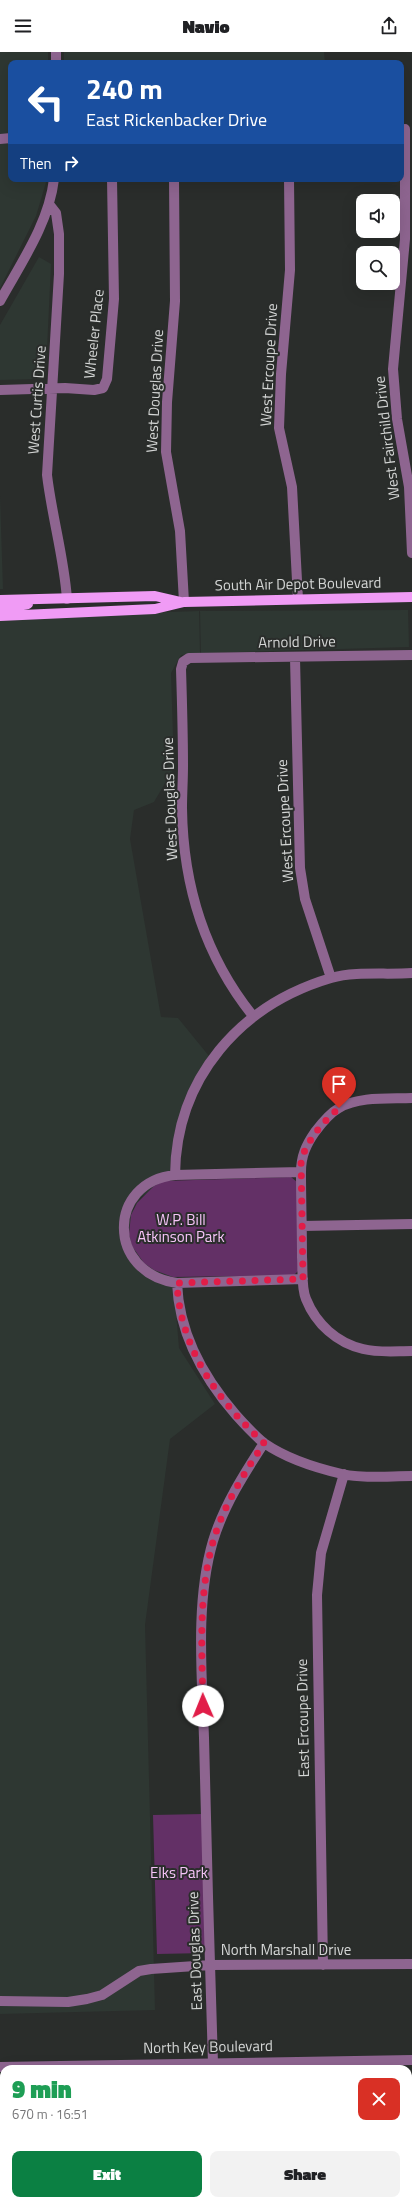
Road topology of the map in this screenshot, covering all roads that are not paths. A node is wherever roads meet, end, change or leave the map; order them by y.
1 (406, 129) edge
2 (53, 182) edge
3 (112, 182) edge
4 (174, 182) edge
5 (290, 182) edge
6 (49, 204) junction
7 (0, 301) edge
8 (52, 388) junction
9 (0, 390) edge
10 (412, 553) edge
11 (412, 597) edge
12 (43, 599) junction
13 (67, 599) junction
14 (298, 599) junction
15 (0, 600) edge
16 (184, 602) junction
17 (0, 610) edge
18 (0, 616) edge
19 (412, 655) edge
20 (295, 658) junction
21 (183, 662) joint
22 (412, 973) edge
23 (331, 978) junction
24 (253, 1016) junction
25 (412, 1098) edge
26 (301, 1172) junction
27 (175, 1175) junction
28 (412, 1224) edge
29 (302, 1226) junction
30 (303, 1279) junction
31 (177, 1283) junction
32 (412, 1351) edge
33 (264, 1443) junction
34 (344, 1474) junction
35 (412, 1476) edge
36 (412, 1964) edge
37 (210, 1965) junction
38 (323, 1965) junction
39 (0, 2001) edge
40 (412, 2060) edge
41 (213, 2064) junction
42 (199, 2065) edge
43 (284, 2065) edge
44 (383, 2065) edge

1 - 10 street, West Fairchild Drive
2 - 6 street
3 - 8 street, Wheeler Place
4 - 16 street, West Douglas Drive
5 - 14 street, West Ercoupe Drive
6 - 7 street
6 - 8 street, West Curtis Drive
8 - 9 street, Wheeler Place
8 - 13 street, West Curtis Drive
11 - 14 main road, South Air Depot Boulevard
12 - 13 main road, South Air Depot Boulevard
12 - 15 main road, South Air Depot Boulevard
12 - 17 main road
13 - 16 main road, South Air Depot Boulevard
14 - 16 main road, South Air Depot Boulevard
16 - 18 main road, South Air Depot Boulevard
19 - 20 street, Arnold Drive
20 - 21 street, Arnold Drive
20 - 23 street, West Ercoupe Drive
21 - 24 street, West Douglas Drive
22 - 23 street
23 - 24 street
24 - 27 street
25 - 26 street
26 - 27 street
26 - 29 street
27 - 31 street
28 - 29 street
29 - 30 street
30 - 31 street
30 - 32 street
31 - 33 street
33 - 34 street
33 - 37 street, East Douglas Drive
34 - 35 street
34 - 38 street, East Ercoupe Drive
36 - 38 street, North Marshall Drive
37 - 38 street, North Marshall Drive
37 - 39 street, North Marshall Drive
37 - 41 street, East Douglas Drive
40 - 44 street, North Key Boulevard
41 - 42 street, North Key Boulevard
41 - 43 street, North Key Boulevard
43 - 44 street, North Key Boulevard

